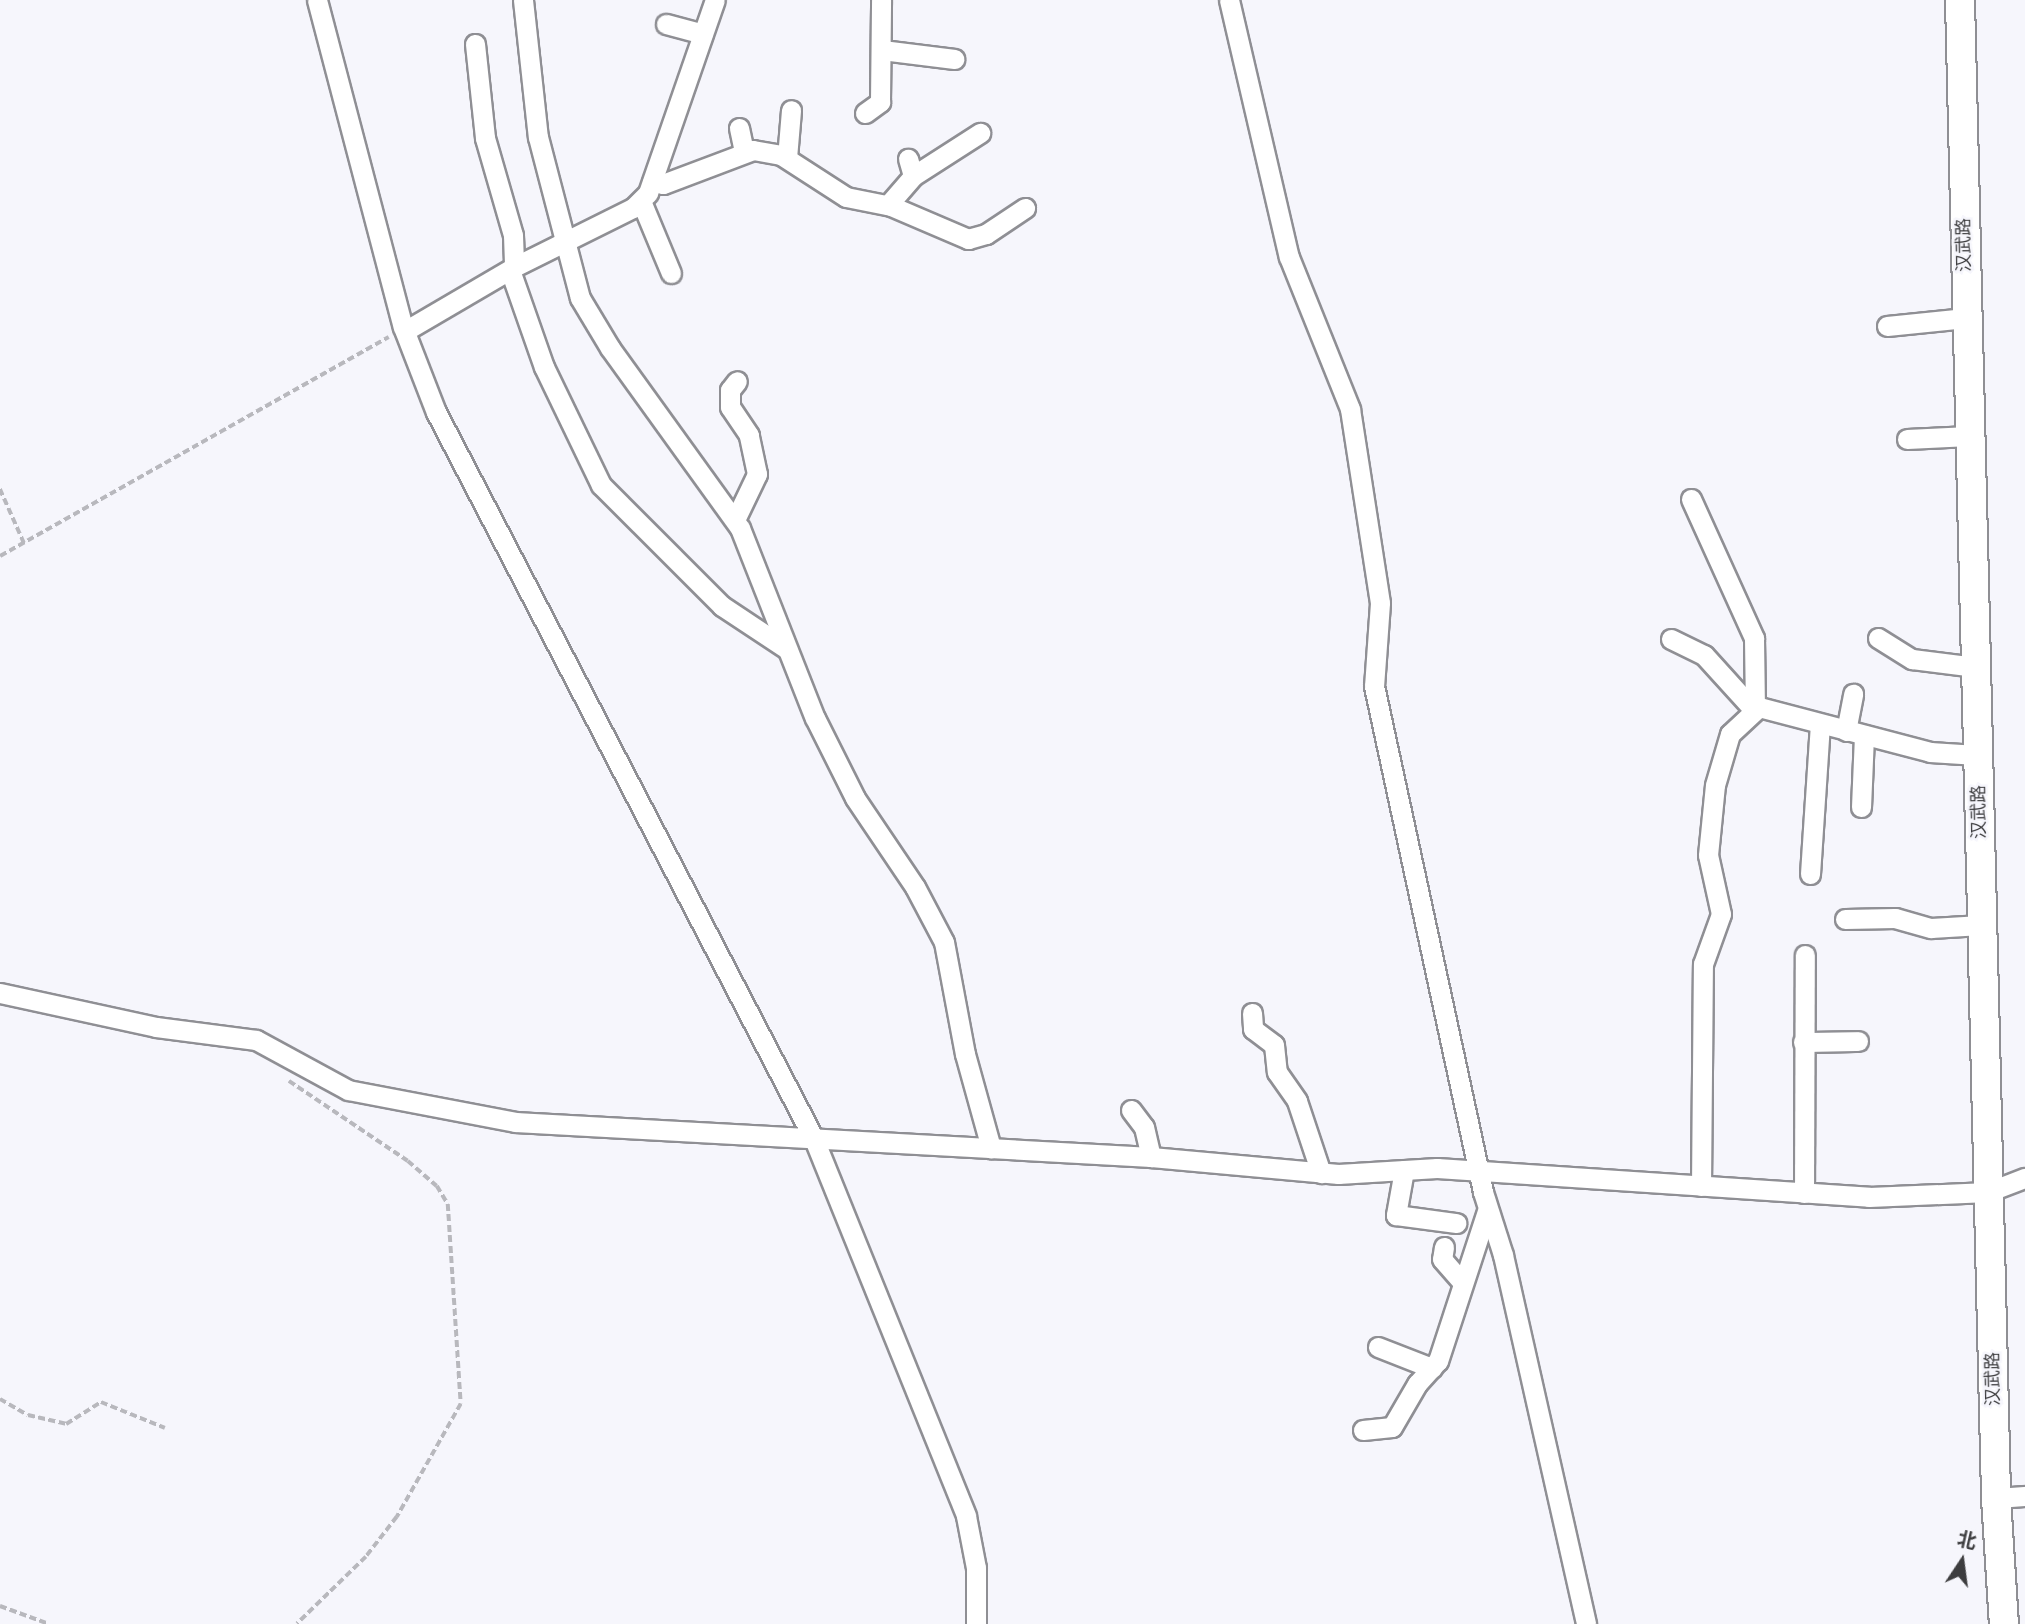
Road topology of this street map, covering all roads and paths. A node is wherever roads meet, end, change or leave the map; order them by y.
1 (317, 0) edge
2 (523, 0) edge
3 (715, 0) edge
4 (881, 0) edge
5 (1229, 0) edge
6 (1960, 0) edge
7 (666, 24) dead end
8 (703, 34) junction
9 (475, 44) dead end
10 (882, 50) junction
11 (954, 59) dead end
12 (791, 110) dead end
13 (865, 113) dead end
14 (739, 128) dead end
15 (980, 134) dead end
16 (744, 152) junction
17 (787, 158) junction
18 (652, 182) junction
19 (640, 201) junction
20 (888, 205) junction
21 (1025, 208) dead end
22 (564, 244) junction
23 (512, 268) junction
24 (671, 273) dead end
25 (1966, 318) junction
26 (1887, 326) dead end
27 (405, 331) junction
28 (737, 381) dead end
29 (1969, 436) junction
30 (1907, 439) dead end
31 (0, 489) edge
32 (1691, 499) dead end
33 (735, 520) junction
34 (24, 543) junction
35 (0, 556) edge
36 (1878, 638) dead end
37 (1671, 639) dead end
38 (787, 649) junction
39 (1975, 667) junction
40 (1853, 694) dead end
41 (1754, 708) junction
42 (1820, 724) junction
43 (1855, 733) junction
44 (1977, 755) junction
45 (1861, 807) dead end
46 (1810, 874) dead end
47 (1845, 919) dead end
48 (1982, 925) junction
49 (1805, 954) dead end
50 (0, 993) edge
51 (1252, 1013) dead end
52 (1858, 1041) dead end
53 (1803, 1042) junction
54 (277, 1073) dead end
55 (1131, 1110) dead end
56 (814, 1139) junction
57 (991, 1149) junction
58 (1151, 1157) junction
59 (1404, 1170) junction
60 (1480, 1172) junction
61 (1321, 1173) junction
62 (2025, 1178) edge
63 (1701, 1186) junction
64 (1989, 1192) junction
65 (1804, 1193) junction
66 (1487, 1212) junction
67 (1456, 1223) dead end
68 (1444, 1247) dead end
69 (1461, 1281) junction
70 (1378, 1347) dead end
71 (1432, 1368) junction
72 (0, 1399) edge
73 (165, 1428) dead end
74 (1363, 1430) dead end
75 (2025, 1496) edge
76 (1996, 1498) junction
77 (0, 1606) edge
78 (49, 1624) edge
79 (297, 1624) edge
80 (976, 1624) edge
81 (1586, 1624) edge
82 (2004, 1624) edge

1 - 27 street
2 - 22 street
3 - 8 street
4 - 10 street
5 - 60 street
6 - 25 main road, 汉武路
7 - 8 street
8 - 18 street
9 - 23 street
10 - 11 street
10 - 13 street
12 - 17 street
14 - 16 street
15 - 20 street
16 - 17 street
16 - 18 street
17 - 20 street
18 - 19 street
19 - 22 street
19 - 24 street
20 - 21 street
22 - 23 street
22 - 33 street
23 - 27 street
23 - 38 street
25 - 26 street
25 - 29 main road, 汉武路
27 - 34 path
27 - 56 street
28 - 33 street
29 - 30 street
29 - 39 main road, 汉武路
31 - 34 path
32 - 41 street
33 - 38 street
34 - 35 path
36 - 39 street
37 - 41 street
38 - 57 street
39 - 44 main road, 汉武路
40 - 43 street
41 - 42 street
41 - 63 street
42 - 43 street
42 - 46 street
43 - 44 street
43 - 45 street
44 - 48 main road, 汉武路
47 - 48 street
48 - 64 main road, 汉武路
49 - 53 street
50 - 56 street
51 - 61 street
52 - 53 street
53 - 65 street
54 - 79 path
55 - 58 street
56 - 57 street
56 - 80 street
57 - 58 street
58 - 61 street
59 - 60 street
59 - 61 street
59 - 67 street
60 - 63 street
60 - 66 street
62 - 64 street
63 - 65 street
64 - 65 street
64 - 76 main road, 汉武路
66 - 69 street
66 - 81 street
68 - 69 street
69 - 71 street
70 - 71 street
71 - 74 street
72 - 73 path
75 - 76 street
76 - 82 main road, 汉武路
77 - 78 path

